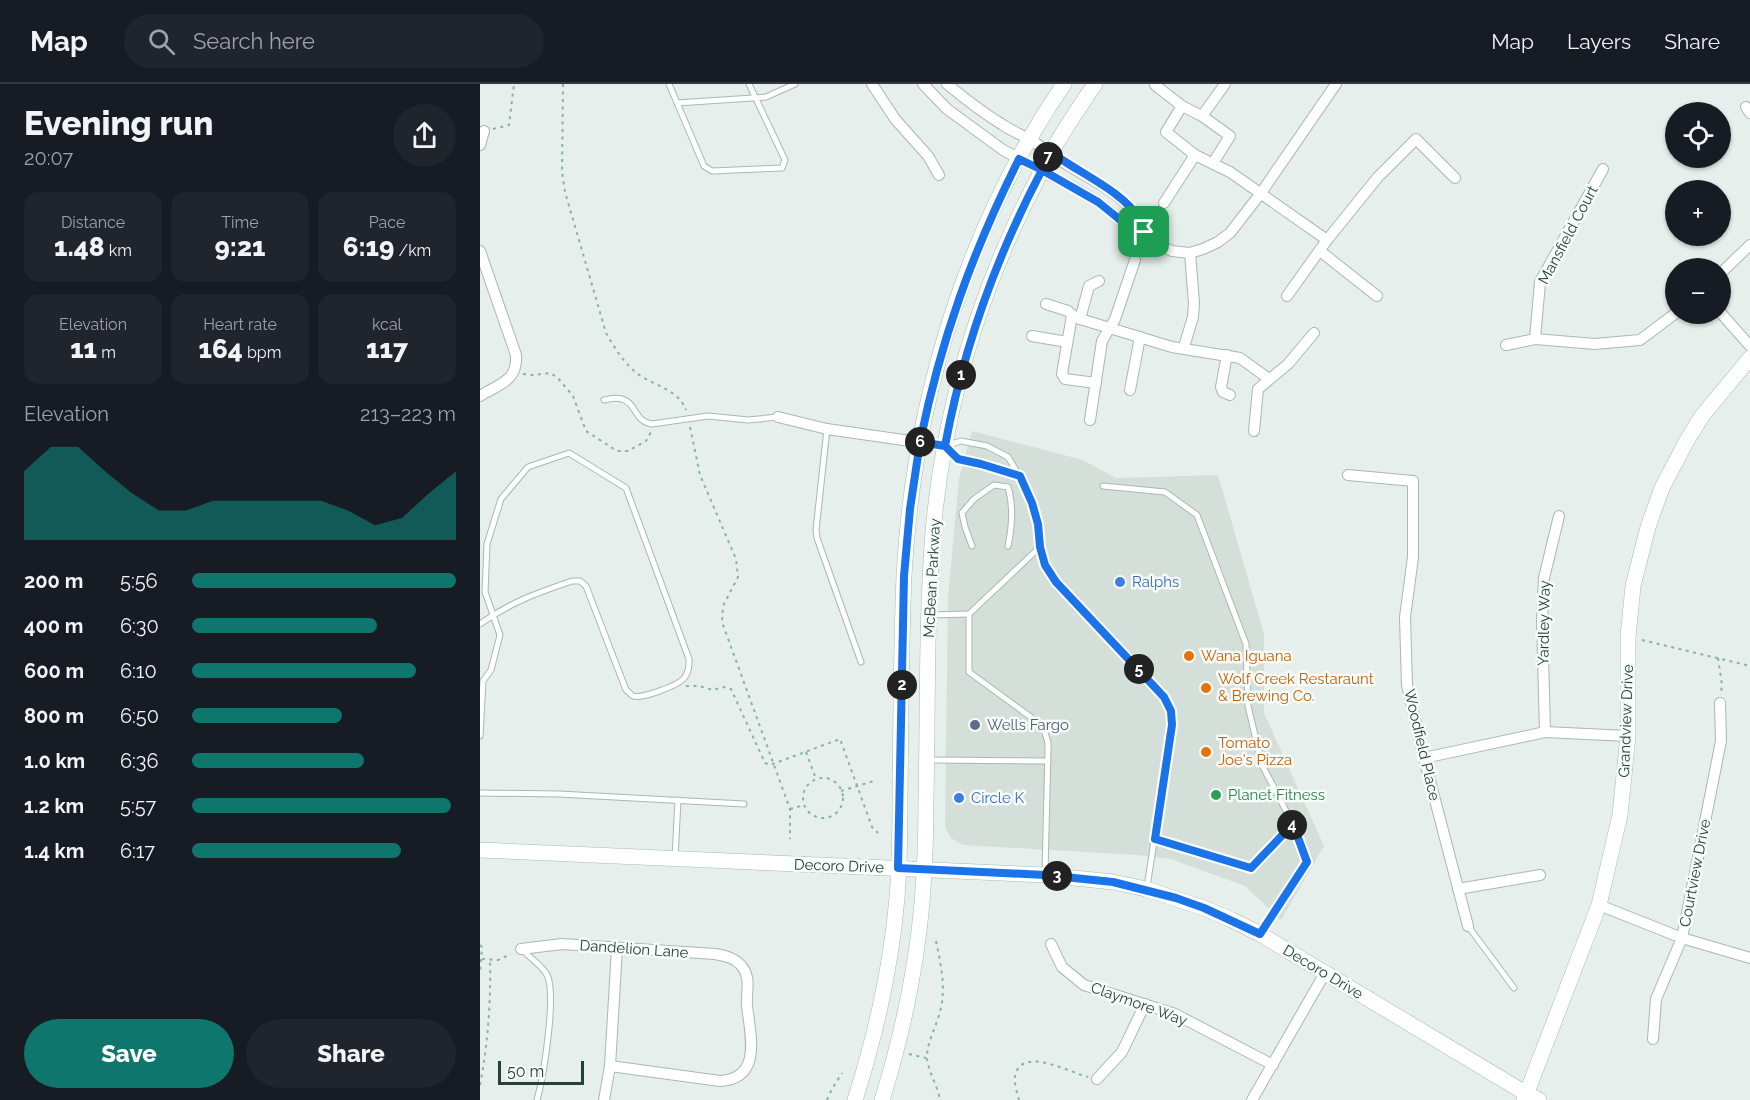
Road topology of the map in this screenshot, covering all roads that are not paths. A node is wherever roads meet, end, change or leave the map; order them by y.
1 (669, 84) edge
2 (749, 84) edge
3 (795, 84) edge
4 (872, 84) edge
5 (923, 84) edge
6 (947, 84) edge
7 (1064, 84) edge
8 (1095, 84) edge
9 (1225, 84) edge
10 (1336, 84) edge
11 (1155, 85) edge
12 (756, 99) junction
13 (677, 103) junction
14 (1182, 106) junction
15 (1202, 116) junction
16 (484, 131) road end
17 (1029, 139) junction
18 (480, 145) edge
19 (1051, 152) junction
20 (1195, 155) junction
21 (1019, 159) junction
22 (1213, 163) junction
23 (1603, 169) dead end
24 (1042, 170) junction
25 (939, 176) dead end
26 (1455, 178) dead end
27 (1261, 193) junction
28 (1164, 203) dead end
29 (1144, 232) junction
30 (1327, 240) junction
31 (1750, 245) edge
32 (480, 251) edge
33 (1320, 251) junction
34 (1190, 253) junction
35 (1135, 260) dead end
36 (1731, 263) edge
37 (483, 270) edge
38 (1099, 281) dead end
39 (1287, 296) dead end
40 (1377, 296) dead end
41 (1046, 304) dead end
42 (1076, 317) junction
43 (1665, 321) edge
44 (1731, 324) edge
45 (1109, 328) junction
46 (1314, 333) dead end
47 (1032, 336) dead end
48 (1140, 337) junction
49 (1534, 339) junction
50 (1068, 342) junction
51 (1506, 345) dead end
52 (1750, 346) edge
53 (1184, 347) junction
54 (1227, 355) junction
55 (1750, 358) edge
56 (1269, 379) junction
57 (1096, 383) junction
58 (1130, 390) dead end
59 (1230, 395) dead end
60 (480, 396) edge
61 (604, 400) dead end
62 (778, 417) joint
63 (1090, 420) dead end
64 (827, 429) junction
65 (1254, 431) dead end
66 (920, 442) junction
67 (945, 446) junction
68 (1020, 476) junction
69 (1348, 476) dead end
70 (1103, 486) dead end
71 (1559, 516) dead end
72 (972, 546) dead end
73 (1008, 546) dead end
74 (1040, 547) junction
75 (969, 614) junction
76 (493, 615) junction
77 (929, 615) junction
78 (480, 624) edge
79 (861, 662) dead end
80 (1720, 703) road end
81 (1545, 732) junction
82 (480, 736) edge
83 (1628, 736) junction
84 (1424, 758) junction
85 (927, 760) junction
86 (1048, 761) junction
87 (480, 793) edge
88 (678, 800) junction
89 (744, 804) dead end
90 (1293, 824) junction
91 (1155, 839) junction
92 (480, 850) edge
93 (675, 859) junction
94 (898, 868) junction
95 (924, 869) junction
96 (1045, 875) junction
97 (1540, 875) dead end
98 (1458, 889) junction
99 (1146, 890) junction
100 (1599, 905) junction
101 (1468, 926) joint
102 (1260, 934) junction
103 (1682, 938) junction
104 (1051, 944) dead end
105 (617, 948) junction
106 (521, 949) joint
107 (1750, 958) edge
108 (1325, 974) junction
109 (1514, 988) dead end
110 (1145, 1004) junction
111 (1653, 1039) dead end
112 (1273, 1065) junction
113 (610, 1066) junction
114 (1097, 1079) road end
115 (1530, 1098) edge
116 (537, 1100) edge
117 (604, 1100) edge
118 (855, 1100) edge
119 (882, 1100) edge
120 (1252, 1100) edge

1 - 13 lane
2 - 12 lane
3 - 12 lane
4 - 25 street
5 - 21 street
6 - 17 street
7 - 17 main road, McBean Parkway
8 - 19 main road, McBean Parkway
9 - 15 street
10 - 27 street
11 - 14 street
12 - 13 lane
12 - 13 lane
14 - 15 street
14 - 20 street
15 - 22 street
16 - 18 street
17 - 19 street
17 - 21 main road, McBean Parkway
19 - 24 main road, McBean Parkway
19 - 29 street
20 - 22 street
20 - 28 street
21 - 24 street
21 - 66 main road, McBean Parkway
22 - 27 street
23 - 49 street, Mansfield Court
24 - 29 street
24 - 67 main road, McBean Parkway
26 - 30 street
27 - 30 street
27 - 34 street
29 - 34 street
30 - 33 street
31 - 36 street
32 - 37 street
33 - 39 street
33 - 40 street
34 - 53 street
35 - 45 street
37 - 60 street
38 - 42 street
41 - 42 street
42 - 45 street
42 - 50 street
43 - 49 street
44 - 52 street
45 - 48 street
45 - 57 street
46 - 56 street
47 - 50 street
48 - 53 street
48 - 58 street
49 - 51 street
50 - 57 street
53 - 54 street
54 - 56 street
54 - 59 street
55 - 83 main road, Grandview Drive
56 - 65 street
57 - 63 street
61 - 62 lane
62 - 64 street
64 - 66 street
64 - 79 lane
66 - 67 street
66 - 94 main road, McBean Parkway
67 - 68 lane
67 - 68 lane
67 - 77 main road, McBean Parkway
68 - 74 lane
69 - 84 street, Woodfield Place
70 - 90 lane
71 - 81 street, Yardley Way
72 - 73 lane
74 - 75 lane
74 - 91 lane
75 - 77 lane
75 - 86 lane
76 - 76 lane
76 - 78 lane
76 - 82 lane
77 - 85 main road, McBean Parkway
80 - 103 street, Courtview Drive
81 - 83 street
81 - 84 street
83 - 100 main road, Grandview Drive
84 - 98 street, Woodfield Place
85 - 86 lane
85 - 95 main road, McBean Parkway
86 - 96 lane
87 - 88 lane
88 - 89 lane
88 - 93 lane
90 - 91 lane
90 - 102 lane
91 - 99 lane
92 - 93 main road, Decoro Drive
93 - 94 main road, Decoro Drive
94 - 95 main road, Decoro Drive
94 - 118 main road, McBean Parkway
95 - 96 main road, Decoro Drive
95 - 119 main road, McBean Parkway
96 - 99 main road, Decoro Drive
97 - 98 street
98 - 101 street, Woodfield Place
99 - 102 main road, Decoro Drive
100 - 103 street
100 - 115 main road, Grandview Drive
101 - 109 lane
102 - 108 main road, Decoro Drive
103 - 107 street
103 - 111 street, Courtview Drive
104 - 110 street, Claymore Way
105 - 106 street, Dandelion Lane
105 - 113 street
105 - 113 street, Dandelion Lane
106 - 116 lane
108 - 112 street
108 - 115 main road, Decoro Drive
110 - 112 street, Claymore Way
110 - 114 street
112 - 120 street
113 - 117 street

